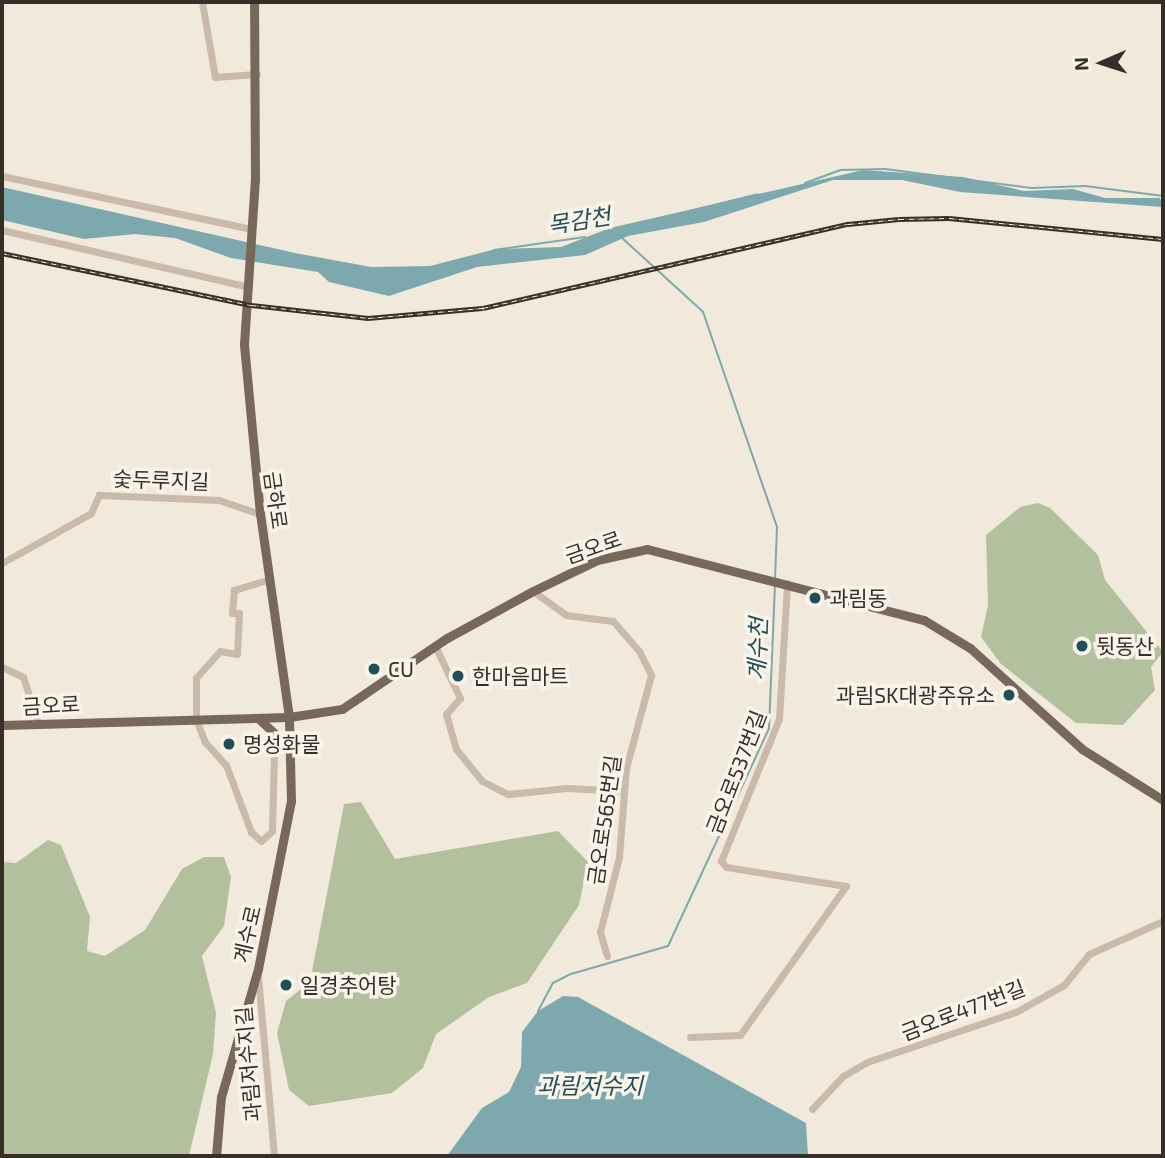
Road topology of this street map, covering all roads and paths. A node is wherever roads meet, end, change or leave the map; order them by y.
1 (202, 2) edge
2 (254, 2) edge
3 (257, 74) junction
4 (2, 176) edge
5 (251, 229) junction
6 (2, 230) edge
7 (248, 287) junction
8 (260, 514) junction
9 (2, 563) edge
10 (270, 579) junction
11 (785, 583) junction
12 (533, 591) junction
13 (435, 646) junction
14 (2, 667) edge
15 (289, 717) junction
16 (258, 718) junction
17 (196, 719) junction
18 (38, 722) junction
19 (2, 725) edge
20 (281, 737) junction
21 (291, 750) junction
22 (624, 791) junction
23 (1163, 800) edge
24 (1163, 921) edge
25 (607, 957) dead end
26 (258, 969) junction
27 (690, 1037) dead end
28 (811, 1109) dead end
29 (216, 1156) edge
30 (274, 1156) edge

1 - 3 street
2 - 3 main road
3 - 5 main road
4 - 5 street
5 - 7 main road, 금하로
6 - 7 street
7 - 8 main road, 금하로
8 - 9 street, 숯두루지길
8 - 10 main road, 금하로
10 - 15 main road, 금하로
10 - 17 street
11 - 12 main road, 금오로
11 - 23 main road, 금오로
11 - 27 street, 금오로537번길
12 - 13 main road, 금오로
12 - 22 street, 금오로565번길
13 - 15 main road, 금오로
13 - 22 street
14 - 18 street
15 - 16 main road, 금오로
15 - 21 main road, 계수로
16 - 17 main road, 금오로
16 - 20 main road
17 - 18 main road, 금오로
17 - 20 street
18 - 19 main road, 금오로
20 - 21 main road
21 - 26 main road, 계수로
22 - 25 street, 금오로565번길
24 - 28 street, 금오로477번길
26 - 29 main road, 계수로
26 - 30 street, 과림저수지길

